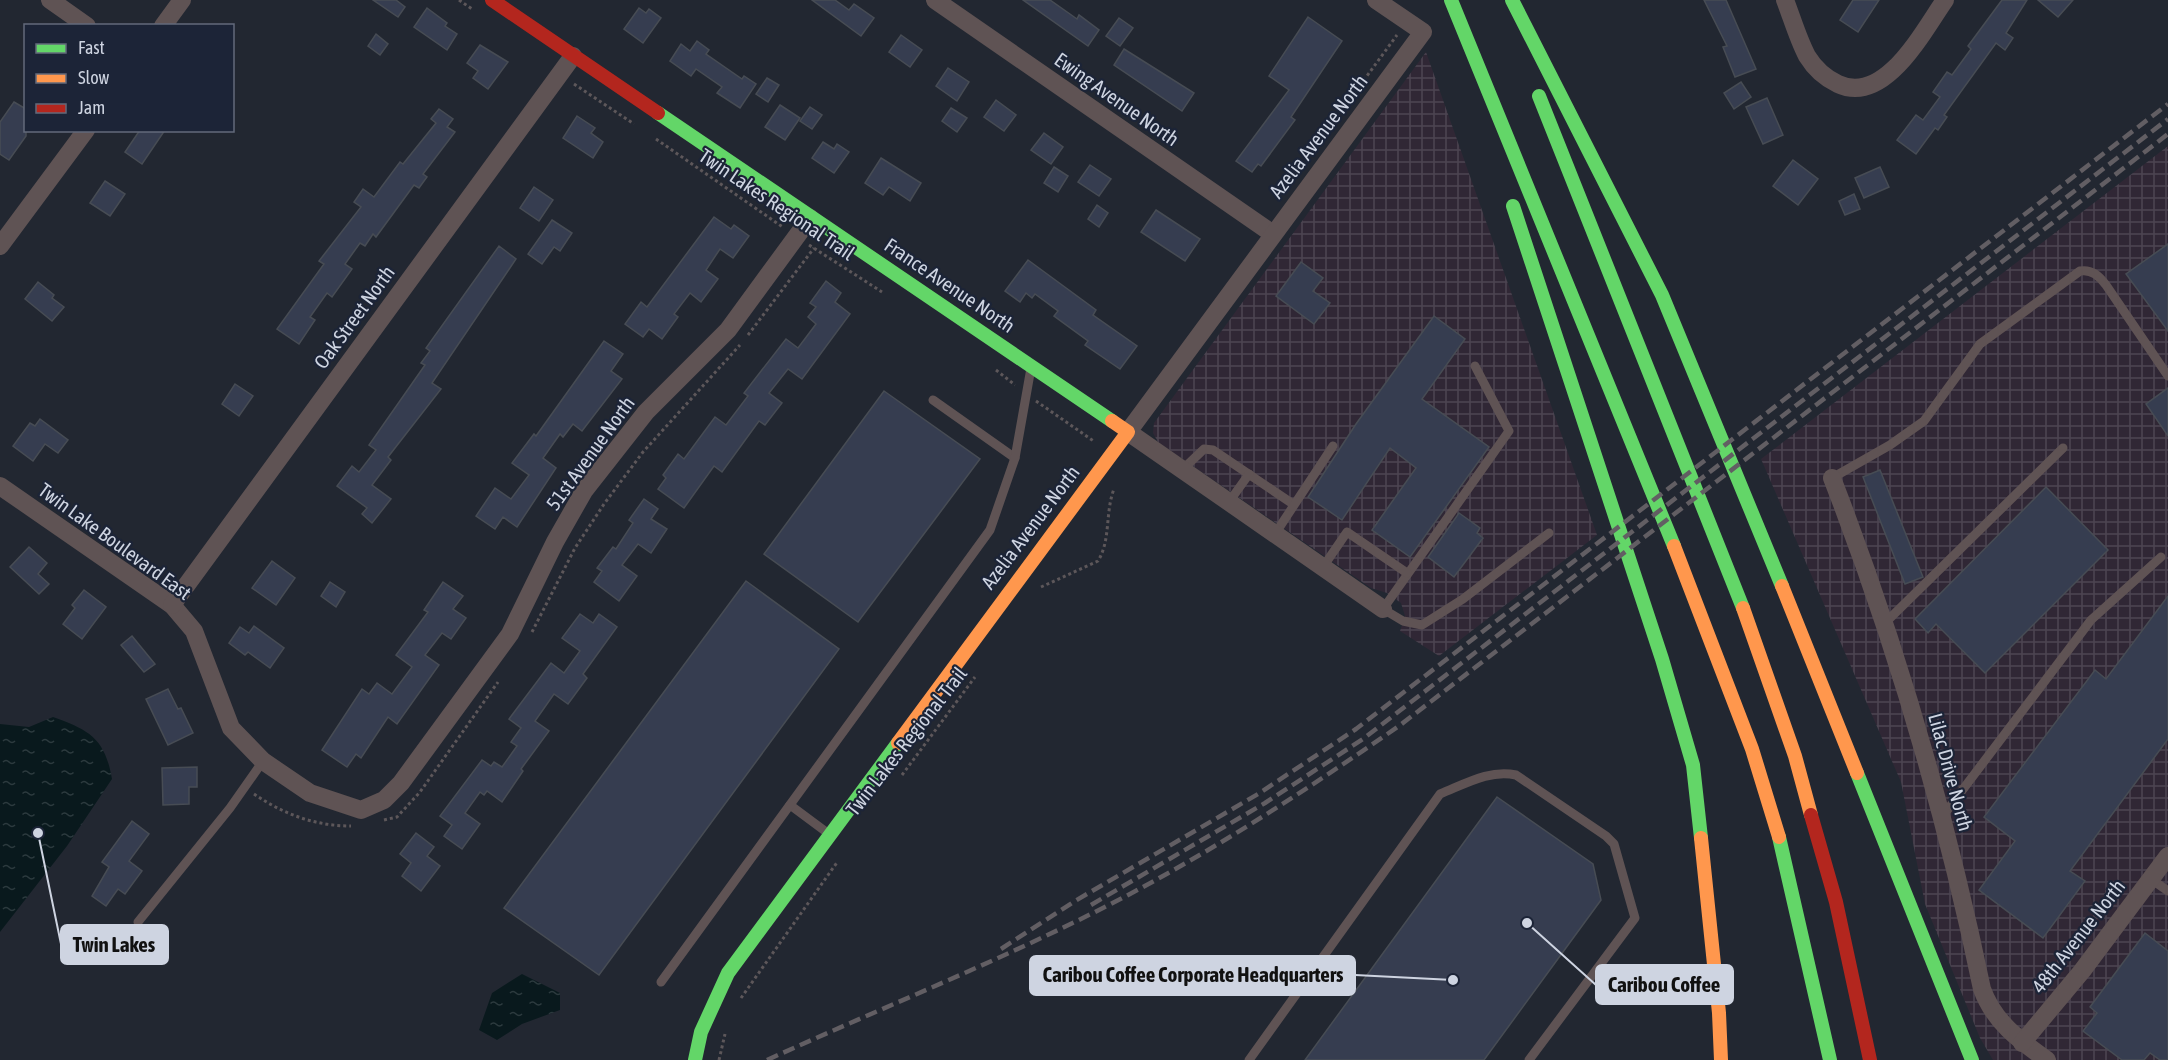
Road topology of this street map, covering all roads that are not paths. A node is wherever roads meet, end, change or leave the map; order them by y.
1 (50, 0) edge
2 (182, 0) edge
3 (492, 0) edge
4 (935, 0) edge
5 (1376, 0) edge
6 (1451, 0) edge
7 (1500, 0) edge
8 (1512, 0) edge
9 (1785, 0) edge
10 (1945, 0) edge
11 (84, 24) edge
12 (164, 24) edge
13 (1517, 42) dead end
14 (573, 56) junction
15 (1534, 85) dead end
16 (1494, 105) junction
17 (85, 132) edge
18 (1500, 159) dead end
19 (1509, 192) dead end
20 (810, 218) junction
21 (1274, 234) junction
22 (0, 246) edge
23 (1475, 366) dead end
24 (1031, 367) junction
25 (2168, 376) edge
26 (933, 400) dead end
27 (1128, 432) junction
28 (1333, 446) dead end
29 (2063, 448) dead end
30 (1015, 458) junction
31 (1182, 470) junction
32 (1249, 474) junction
33 (1832, 478) joint
34 (0, 486) edge
35 (1229, 502) junction
36 (1293, 504) junction
37 (1549, 533) dead end
38 (1275, 534) junction
39 (2161, 557) dead end
40 (1323, 567) junction
41 (1407, 573) junction
42 (172, 605) junction
43 (1383, 609) junction
44 (1885, 623) junction
45 (263, 761) junction
46 (790, 805) junction
47 (361, 810) joint
48 (1941, 819) junction
49 (830, 835) junction
50 (2168, 856) edge
51 (2151, 879) junction
52 (2168, 891) edge
53 (138, 922) dead end
54 (661, 982) dead end
55 (2022, 1043) junction
56 (695, 1060) edge
57 (1249, 1060) edge
58 (1529, 1060) edge
59 (1721, 1060) edge
60 (1830, 1060) edge
61 (1870, 1060) edge
62 (1972, 1060) edge
63 (2047, 1060) edge

1 - 11 street
2 - 12 street
3 - 14 main road, France Avenue North
4 - 21 street, Ewing Avenue North
5 - 21 street, Azelia Avenue North
6 - 16 main road
7 - 13 main road
8 - 62 main road
9 - 10 street
14 - 20 main road, France Avenue North
14 - 42 street, Oak Street North
15 - 61 main road
16 - 18 main road
16 - 60 main road
17 - 22 street
19 - 59 main road
20 - 24 main road, France Avenue North
20 - 47 street, 51st Avenue North
21 - 27 street, Azelia Avenue North
23 - 41 lane
24 - 27 main road, France Avenue North
24 - 30 lane
25 - 33 lane
26 - 30 lane
27 - 31 street, France Avenue North
27 - 49 main road, Azelia Avenue North
28 - 36 lane
29 - 44 lane
30 - 46 lane
31 - 32 lane
31 - 35 street, France Avenue North
32 - 35 lane
32 - 36 lane
33 - 44 street, Lilac Drive North
34 - 42 street, Twin Lake Boulevard East
35 - 38 street, France Avenue North
36 - 38 lane
37 - 43 lane
38 - 40 street, France Avenue North
39 - 48 lane
40 - 41 lane
40 - 43 street, France Avenue North
41 - 43 lane
42 - 45 street, Twin Lake Boulevard East
44 - 48 street, Lilac Drive North
45 - 47 street, Twin Lake Boulevard East
45 - 53 lane
46 - 49 lane
46 - 54 lane
48 - 55 street, Lilac Drive North
49 - 56 main road, Azelia Avenue North
50 - 51 street, 48th Avenue North
51 - 52 lane
51 - 55 street, 48th Avenue North
55 - 63 street, Lilac Drive North
57 - 58 lane

